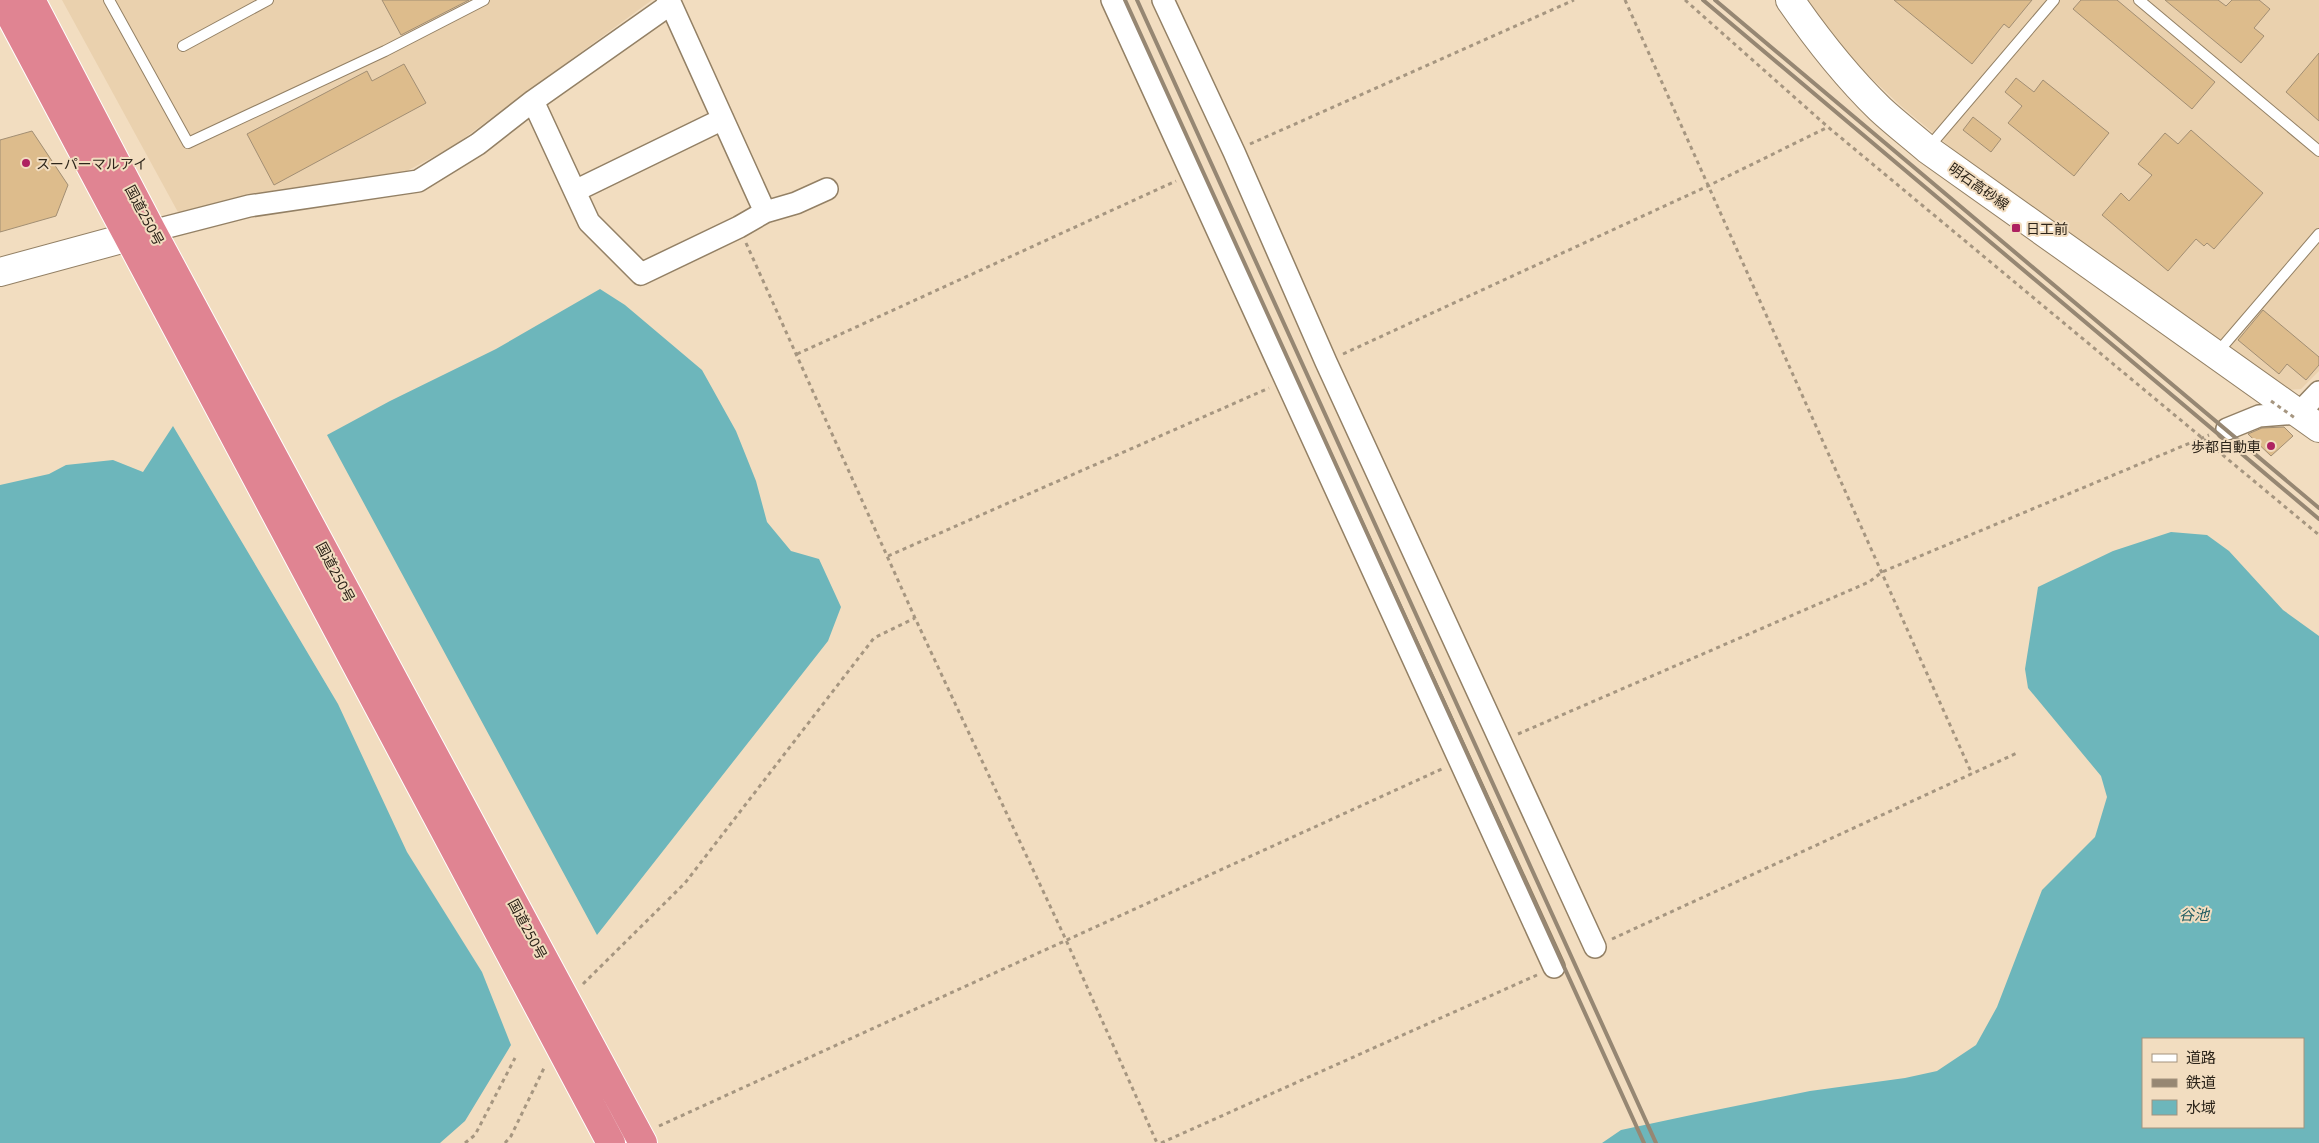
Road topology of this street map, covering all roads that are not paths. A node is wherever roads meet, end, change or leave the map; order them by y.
1 (2, 0) edge
2 (31, 0) edge
3 (109, 0) edge
4 (268, 0) edge
5 (484, 0) edge
6 (1112, 0) edge
7 (1163, 0) edge
8 (1790, 0) edge
9 (2054, 0) edge
10 (2139, 0) edge
11 (184, 46) dead end
12 (533, 101) junction
13 (723, 120) junction
14 (1927, 149) junction
15 (2319, 151) edge
16 (827, 189) dead end
17 (574, 191) junction
18 (765, 212) junction
19 (2319, 234) edge
20 (140, 235) junction
21 (0, 272) edge
22 (2217, 353) junction
23 (2319, 392) edge
24 (2304, 420) edge
25 (2226, 429) road end
26 (1595, 947) road end
27 (1554, 967) road end
28 (651, 1135) edge
29 (611, 1143) edge

1 - 20 highway, 国道250号
2 - 20 highway, 国道250号
3 - 5 lane
4 - 11 lane
6 - 27 street
7 - 26 street
8 - 14 main road, 明石高砂線
9 - 14 lane
10 - 15 lane
12 - 13 street
12 - 17 street
12 - 20 street
13 - 17 street
13 - 18 street
14 - 22 main road, 明石高砂線
16 - 18 street
17 - 18 street
19 - 22 lane
20 - 21 main road
20 - 28 highway, 国道250号
20 - 29 highway, 国道250号
22 - 24 main road, 明石高砂線
23 - 24 street
24 - 25 street

